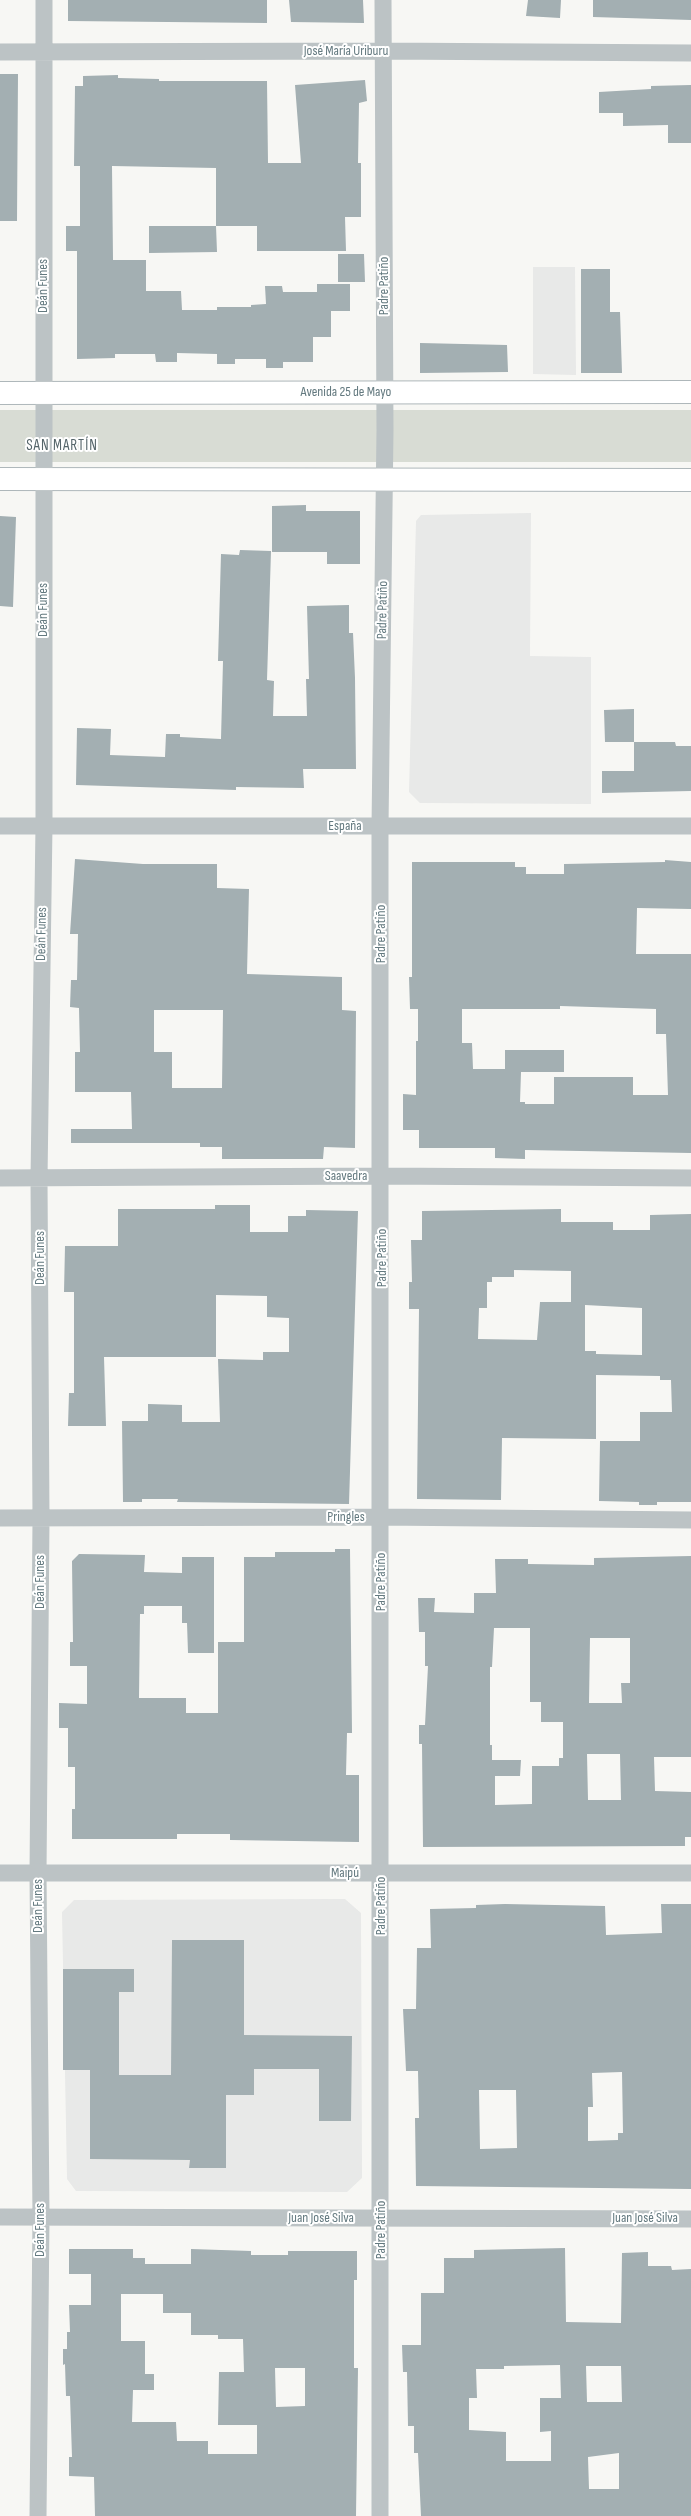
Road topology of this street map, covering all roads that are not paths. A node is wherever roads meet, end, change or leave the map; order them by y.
1 (44, 0) edge
2 (383, 0) edge
3 (383, 51) junction
4 (0, 52) edge
5 (44, 52) junction
6 (691, 53) edge
7 (385, 392) junction
8 (691, 392) edge
9 (0, 393) edge
10 (43, 393) junction
11 (0, 479) edge
12 (43, 479) junction
13 (385, 479) junction
14 (691, 480) edge
15 (0, 826) edge
16 (44, 826) junction
17 (380, 826) junction
18 (691, 826) edge
19 (382, 1176) junction
20 (0, 1178) edge
21 (39, 1178) junction
22 (691, 1178) edge
23 (381, 1517) junction
24 (0, 1518) edge
25 (41, 1519) junction
26 (691, 1520) edge
27 (381, 1872) junction
28 (0, 1873) edge
29 (38, 1873) junction
30 (691, 1873) edge
31 (0, 2217) edge
32 (41, 2217) junction
33 (382, 2218) junction
34 (691, 2218) edge
35 (38, 2516) edge
36 (380, 2516) edge

1 - 5 street, Deán Funes
2 - 3 street, Padre Patiño
3 - 5 street, José María Uriburu
3 - 6 street, José María Uriburu
3 - 7 street, Padre Patiño
4 - 5 street, José María Uriburu
5 - 10 street, Deán Funes
7 - 8 main road, Avenida 25 de Mayo
7 - 10 main road, Avenida 25 de Mayo
7 - 13 street, Padre Patiño
9 - 10 main road, Avenida 25 de Mayo
10 - 12 street, Deán Funes
11 - 12 main road
12 - 13 main road
12 - 16 street, Deán Funes
13 - 14 main road
13 - 17 street, Padre Patiño
15 - 16 street, España
16 - 17 street, España
16 - 21 street, Deán Funes
17 - 18 street, España
17 - 19 street, Padre Patiño
19 - 21 street, Saavedra
19 - 22 street, Saavedra
19 - 23 street, Padre Patiño
20 - 21 street, Saavedra
21 - 25 street, Deán Funes
23 - 25 street, Pringles
23 - 26 street, Pringles
23 - 27 street, Padre Patiño
24 - 25 street, Pringles
25 - 29 street, Deán Funes
27 - 29 street, Maipú
27 - 30 street, Maipú
27 - 33 street, Padre Patiño
28 - 29 street, Maipú
29 - 32 street, Deán Funes
31 - 32 street, Juan José Silva
32 - 33 street, Juan José Silva
32 - 35 street, Deán Funes
33 - 34 street, Juan José Silva
33 - 36 street, Padre Patiño

